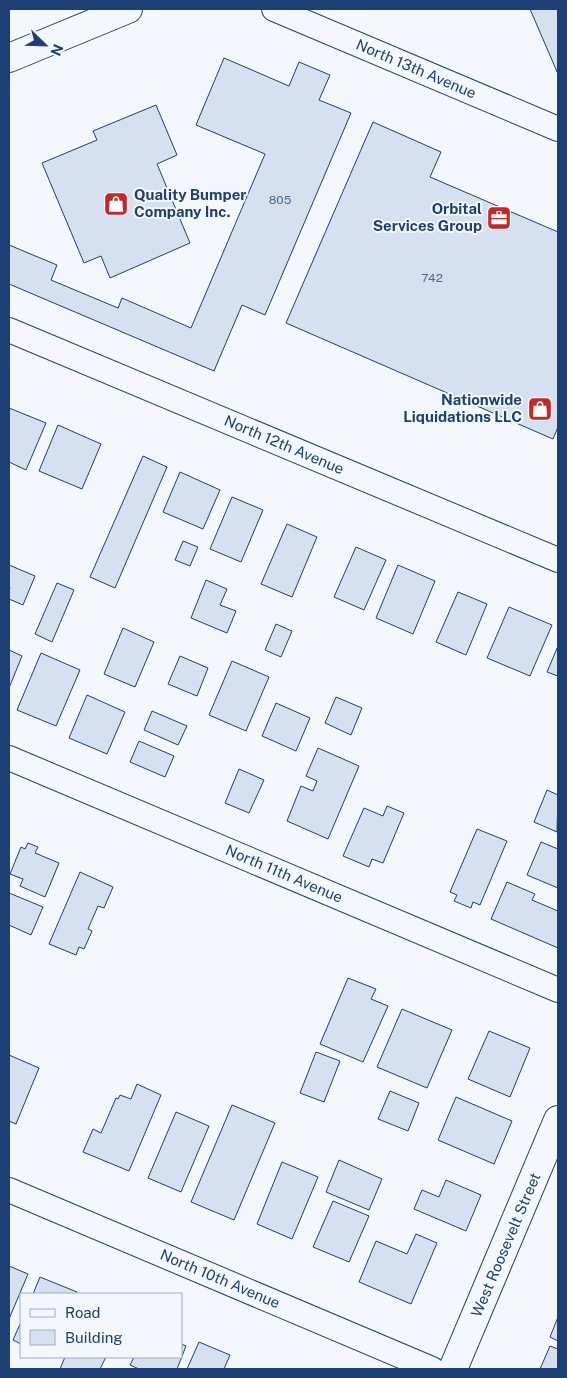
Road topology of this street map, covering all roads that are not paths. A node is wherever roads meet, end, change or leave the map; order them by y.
1 (128, 9) edge
2 (274, 9) edge
3 (9, 58) edge
4 (558, 129) edge
5 (9, 330) edge
6 (558, 560) edge
7 (9, 758) edge
8 (558, 990) edge
9 (558, 1120) edge
10 (9, 1190) edge
11 (432, 1369) edge
12 (453, 1369) edge

1 - 3 street
2 - 4 street, North 13th Avenue
5 - 6 street, North 12th Avenue
7 - 8 street, North 11th Avenue
9 - 12 street, West Roosevelt Street
10 - 11 street, North 10th Avenue

